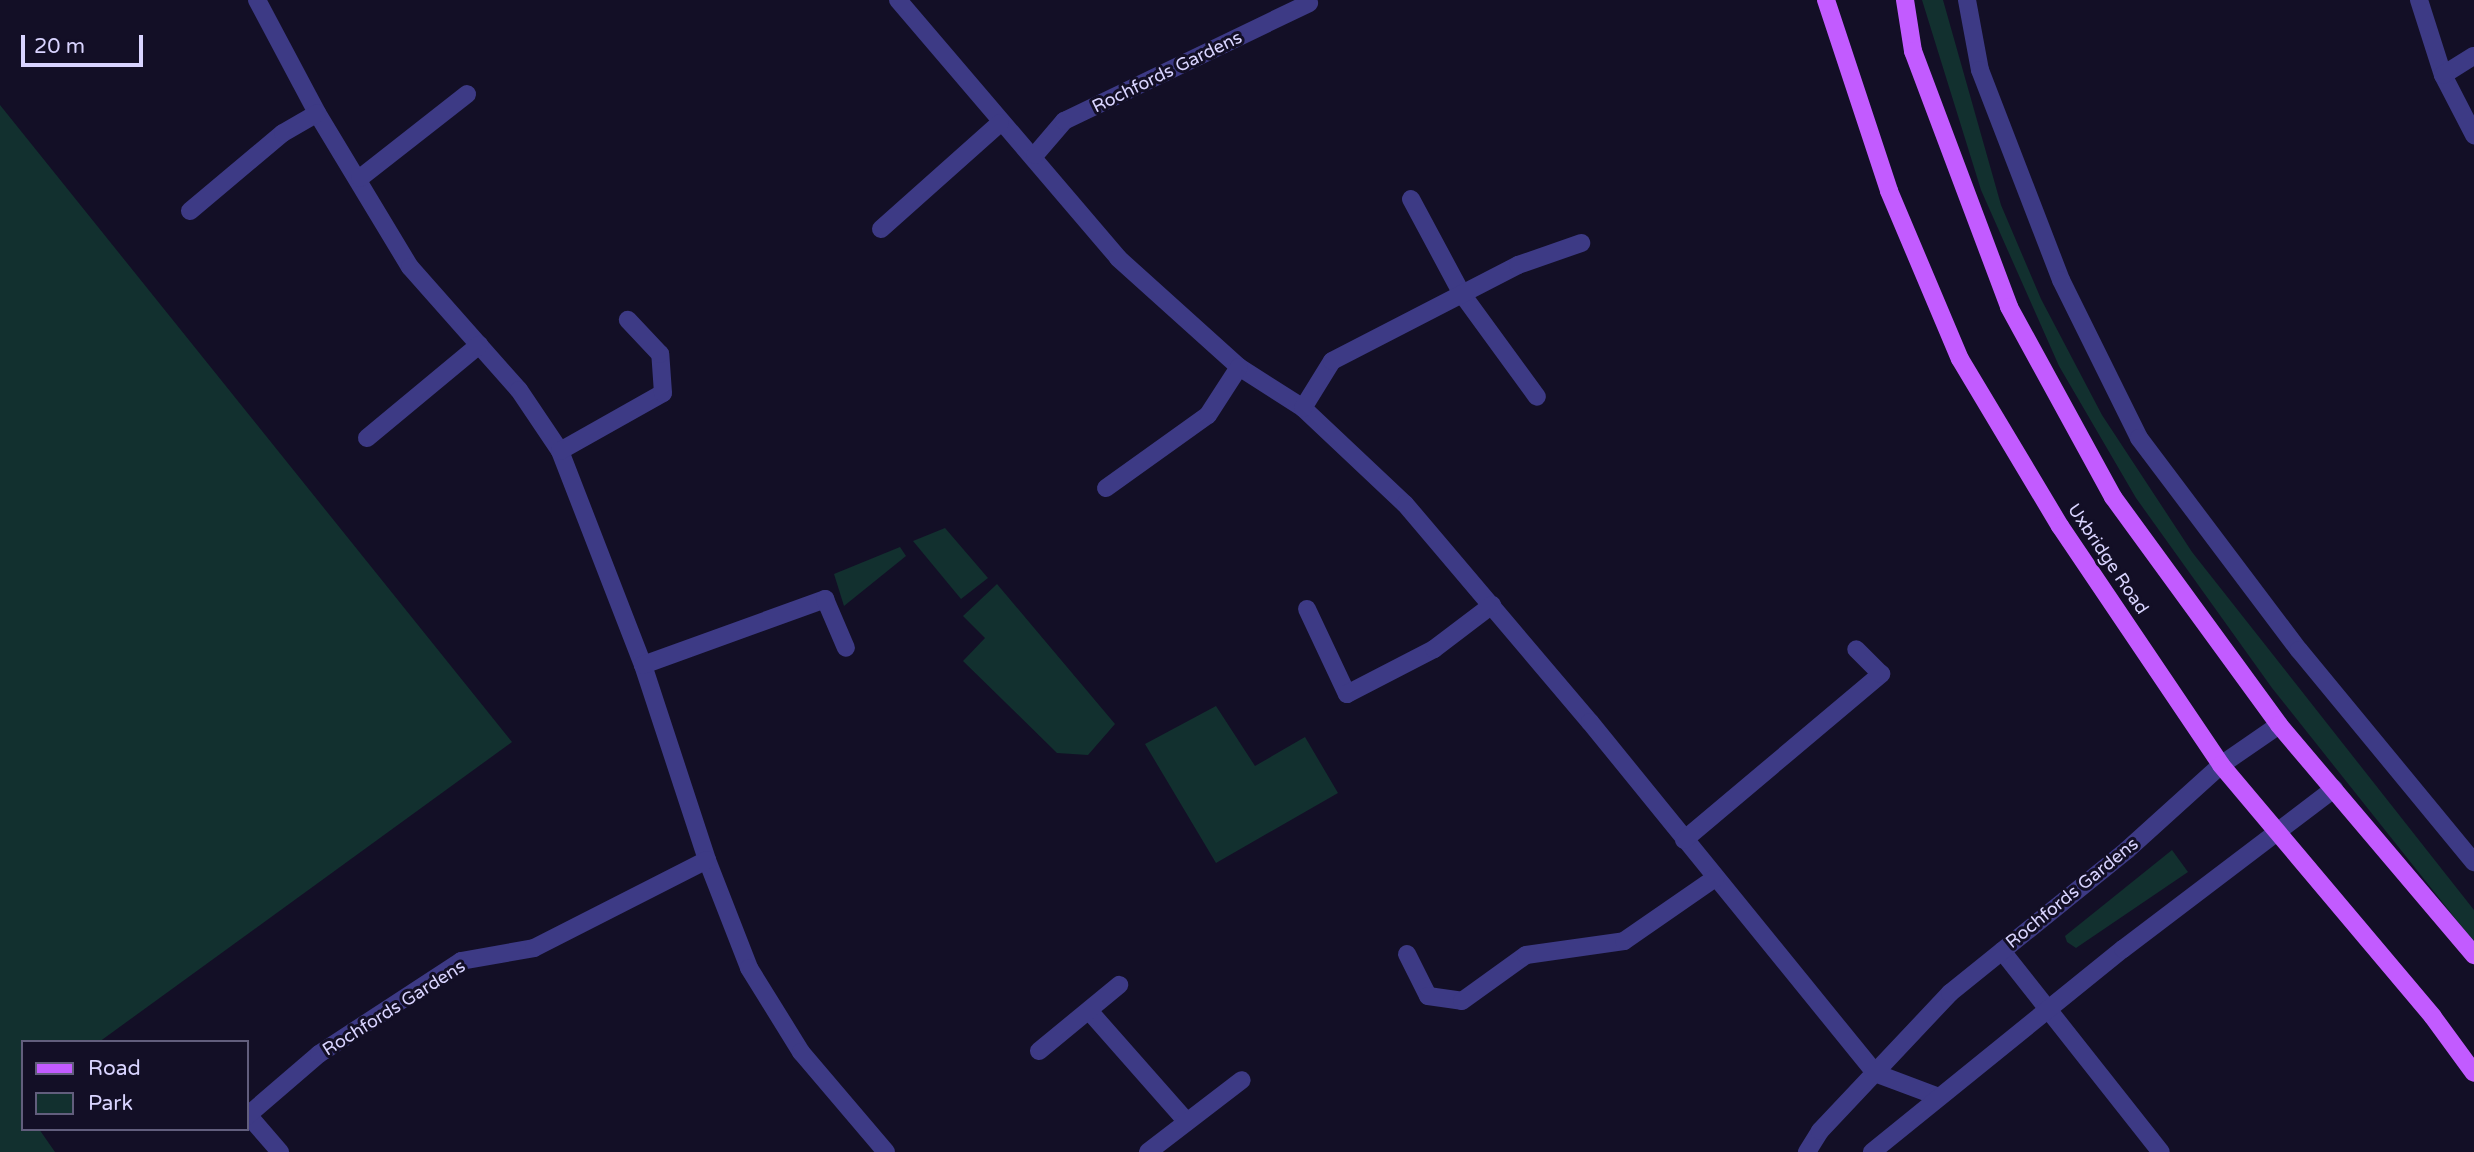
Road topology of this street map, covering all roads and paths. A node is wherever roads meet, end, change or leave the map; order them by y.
1 (257, 0) edge
2 (898, 0) edge
3 (1826, 0) edge
4 (1905, 0) edge
5 (1967, 0) edge
6 (2420, 0) edge
7 (1310, 3) dead end
8 (2474, 56) edge
9 (2443, 75) junction
10 (467, 93) dead end
11 (317, 113) junction
12 (1000, 122) junction
13 (2474, 135) edge
14 (1035, 155) junction
15 (360, 178) junction
16 (1411, 199) dead end
17 (190, 211) dead end
18 (881, 229) dead end
19 (1581, 243) dead end
20 (1462, 294) junction
21 (628, 320) dead end
22 (479, 345) junction
23 (1239, 367) junction
24 (1536, 397) dead end
25 (1303, 408) junction
26 (367, 438) dead end
27 (560, 451) junction
28 (1106, 488) dead end
29 (1492, 604) junction
30 (1307, 609) dead end
31 (846, 649) dead end
32 (1856, 649) dead end
33 (643, 665) junction
34 (2279, 724) junction
35 (2221, 765) junction
36 (2334, 789) junction
37 (2279, 834) junction
38 (1684, 840) junction
39 (707, 860) junction
40 (2474, 862) edge
41 (1715, 878) junction
42 (2002, 951) junction
43 (1407, 954) dead end
44 (2474, 955) edge
45 (1119, 985) dead end
46 (2048, 1010) junction
47 (1091, 1013) junction
48 (1039, 1051) dead end
49 (1875, 1073) junction
50 (2474, 1073) edge
51 (1242, 1080) dead end
52 (1939, 1097) junction
53 (248, 1114) edge
54 (248, 1116) edge
55 (1187, 1122) junction
56 (280, 1152) edge
57 (886, 1152) edge
58 (1148, 1152) edge
59 (1807, 1152) edge
60 (1872, 1152) edge
61 (2161, 1152) edge

1 - 11 street
2 - 12 street
3 - 35 main road, Uxbridge Road
4 - 34 main road
5 - 40 street
6 - 9 street
7 - 14 street, Rochfords Gardens
8 - 9 street
9 - 13 street
10 - 15 street
11 - 15 street
11 - 17 street
12 - 14 street
12 - 18 street
14 - 23 street
15 - 22 street
16 - 20 street
19 - 20 street
20 - 24 street
20 - 25 street
21 - 27 street
22 - 26 street
22 - 27 street
23 - 25 street
23 - 28 street
25 - 29 street
27 - 33 street
29 - 30 street
29 - 38 street
31 - 33 street
32 - 38 street
33 - 39 street
34 - 35 street, Rochfords Gardens
34 - 36 main road
35 - 37 main road, Uxbridge Road
35 - 42 street, Rochfords Gardens
36 - 37 street
36 - 44 main road
37 - 46 street
37 - 50 main road, Uxbridge Road
38 - 41 street
39 - 53 street, Rochfords Gardens
39 - 57 street
41 - 43 street
41 - 49 street
42 - 46 street
42 - 49 street, Rochfords Gardens
45 - 47 street
46 - 52 street
46 - 61 street
47 - 48 street
47 - 55 street
49 - 52 street
49 - 59 street, Rochfords Gardens
51 - 55 street
52 - 60 street
54 - 56 street, Rochfords Gardens
55 - 58 street

